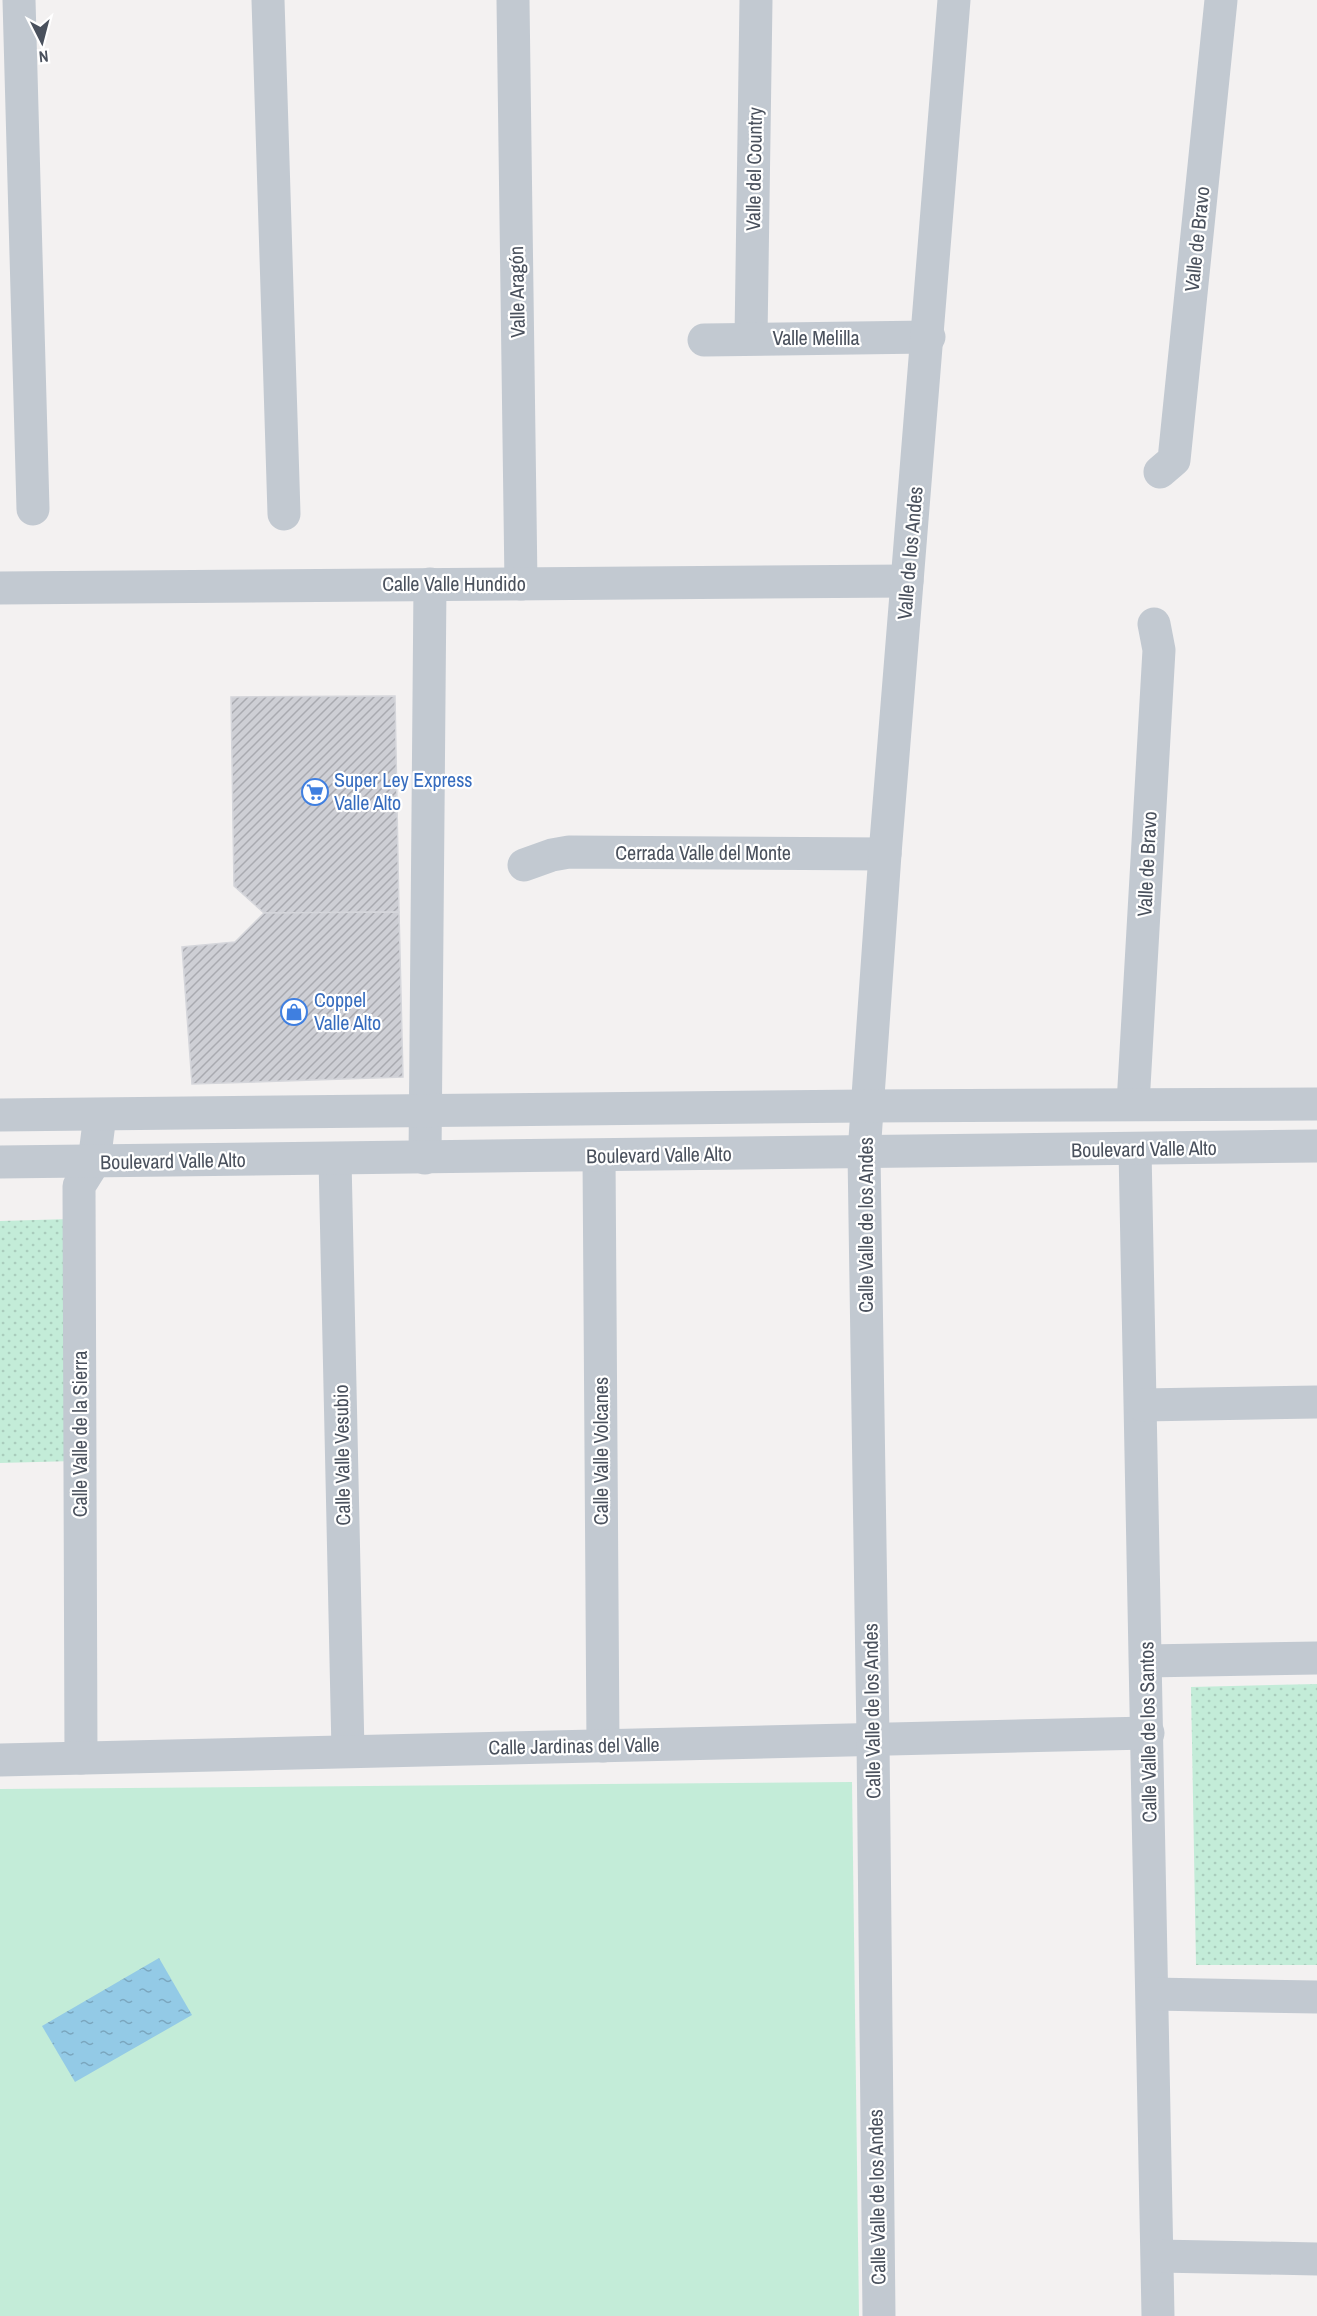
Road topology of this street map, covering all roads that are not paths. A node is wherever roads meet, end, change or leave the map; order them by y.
1 (19, 0) edge
2 (268, 0) edge
3 (513, 0) edge
4 (756, 0) edge
5 (954, 0) edge
6 (1221, 0) edge
7 (929, 337) junction
8 (751, 338) junction
9 (704, 340) dead end
10 (1161, 472) dead end
11 (33, 509) dead end
12 (284, 514) dead end
13 (907, 581) junction
14 (430, 584) junction
15 (521, 584) junction
16 (0, 588) edge
17 (1154, 624) dead end
18 (885, 854) junction
19 (524, 865) dead end
20 (1133, 1104) junction
21 (1317, 1104) edge
22 (866, 1106) junction
23 (425, 1110) junction
24 (0, 1115) edge
25 (100, 1115) junction
26 (1317, 1146) edge
27 (1136, 1149) junction
28 (864, 1153) junction
29 (599, 1156) junction
30 (425, 1158) junction
31 (335, 1159) junction
32 (0, 1162) edge
33 (94, 1162) junction
34 (1317, 1402) edge
35 (1142, 1405) junction
36 (1317, 1658) edge
37 (1146, 1661) junction
38 (1148, 1732) junction
39 (873, 1739) junction
40 (603, 1746) junction
41 (348, 1751) junction
42 (81, 1758) junction
43 (0, 1760) edge
44 (1153, 1994) junction
45 (1317, 1997) edge
46 (1158, 2256) junction
47 (1317, 2259) edge
48 (879, 2316) edge
49 (1158, 2316) edge

1 - 11 street
2 - 12 street
3 - 15 street, Valle Aragón
4 - 8 street, Valle del Country
5 - 7 street, Valle de los Andes
6 - 10 street, Valle de Bravo
7 - 8 street, Valle Melilla
7 - 13 street, Valle de los Andes
8 - 9 street, Valle Melilla
13 - 15 street, Calle Valle Hundido
13 - 18 street, Valle de los Andes
14 - 15 street, Calle Valle Hundido
14 - 16 street, Calle Valle Hundido
14 - 23 street
17 - 20 street, Valle de Bravo
18 - 19 street, Cerrada Valle del Monte
18 - 22 street, Valle de los Andes
20 - 21 street
20 - 22 street
22 - 23 street
22 - 28 street, Calle Valle de los Andes
23 - 25 street
23 - 30 street
24 - 25 street
25 - 33 street, Calle Valle de la Sierra
26 - 27 street, Boulevard Valle Alto
27 - 28 street, Boulevard Valle Alto
27 - 35 street, Calle Valle de los Santos
28 - 29 street, Boulevard Valle Alto
28 - 39 street, Calle Valle de los Andes
29 - 30 street, Boulevard Valle Alto
29 - 40 street, Calle Valle Volcanes
30 - 31 street, Boulevard Valle Alto
31 - 33 street, Boulevard Valle Alto
31 - 41 street, Calle Valle Vesubio
32 - 33 street, Boulevard Valle Alto
33 - 42 street, Calle Valle de la Sierra
34 - 35 street
35 - 37 street, Calle Valle de los Santos
36 - 37 street
37 - 38 street, Calle Valle de los Santos
38 - 39 street, Calle Jardinas del Valle
38 - 44 street, Calle Valle de los Santos
39 - 40 street, Calle Jardinas del Valle
39 - 48 street, Calle Valle de los Andes
40 - 41 street, Calle Jardinas del Valle
41 - 42 street, Calle Jardinas del Valle
42 - 43 street, Calle Jardinas del Valle
44 - 45 street
44 - 46 street, Calle Valle de los Santos
46 - 47 street
46 - 49 street, Calle Valle de los Santos

